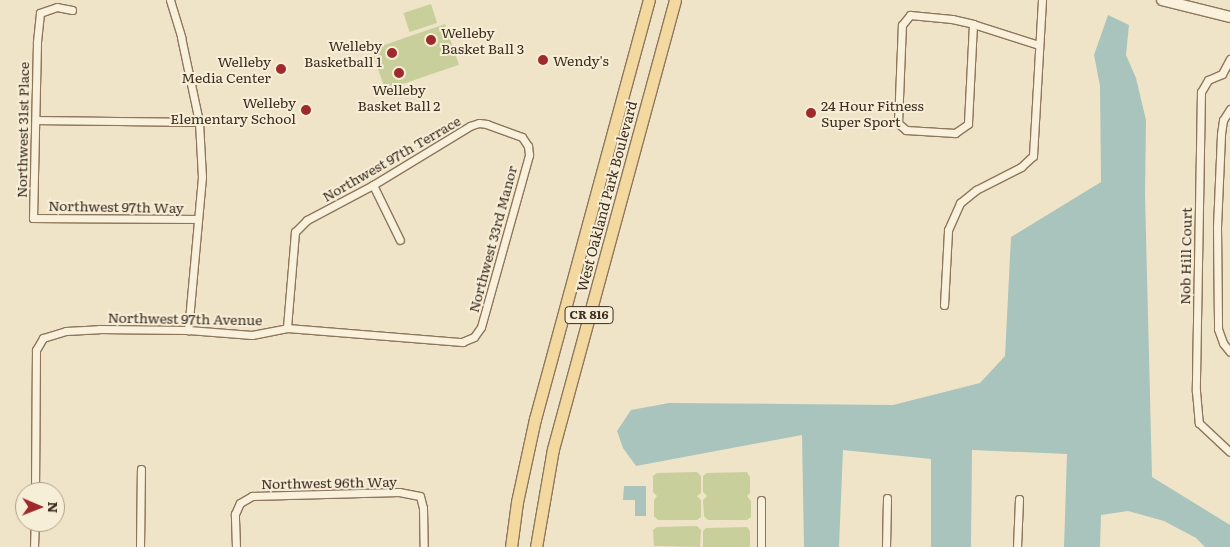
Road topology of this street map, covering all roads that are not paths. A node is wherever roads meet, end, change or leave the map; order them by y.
1 (170, 0) edge
2 (649, 0) edge
3 (675, 0) edge
4 (1042, 0) edge
5 (1162, 0) edge
6 (72, 10) dead end
7 (1230, 17) edge
8 (973, 24) junction
9 (1039, 45) junction
10 (1230, 59) edge
11 (1230, 109) edge
12 (36, 120) junction
13 (199, 122) junction
14 (528, 146) joint
15 (373, 185) junction
16 (33, 218) joint
17 (198, 219) junction
18 (400, 240) dead end
19 (944, 305) dead end
20 (288, 328) junction
21 (188, 330) junction
22 (474, 337) joint
23 (1230, 352) edge
24 (1230, 452) edge
25 (141, 469) dead end
26 (35, 482) edge
27 (886, 498) dead end
28 (1019, 499) dead end
29 (761, 500) dead end
30 (35, 532) edge
31 (34, 547) edge
32 (140, 547) edge
33 (236, 547) edge
34 (424, 547) edge
35 (511, 547) edge
36 (536, 547) edge
37 (761, 547) edge
38 (886, 547) edge
39 (1018, 547) edge

1 - 13 street
2 - 35 main road, West Oakland Park Boulevard / CR 816
3 - 36 main road, West Oakland Park Boulevard / CR 816
4 - 9 street
5 - 7 main road
6 - 12 street, Northwest 31st Place
8 - 8 street
8 - 9 street
9 - 19 street
10 - 24 street, Nob Hill Court
11 - 23 street
12 - 13 street
12 - 16 street, Northwest 31st Place
13 - 17 street
14 - 15 street, Northwest 97th Terrace
14 - 22 street, Northwest 33rd Manor
15 - 18 street
15 - 20 street, Northwest 97th Terrace
16 - 17 street, Northwest 97th Way
17 - 21 street
20 - 21 street, Northwest 97th Avenue
20 - 22 street, Northwest 97th Avenue
21 - 26 street, Northwest 97th Avenue
25 - 32 street
27 - 38 street
28 - 39 street
29 - 37 street
30 - 31 street
33 - 34 street, Northwest 96th Way

